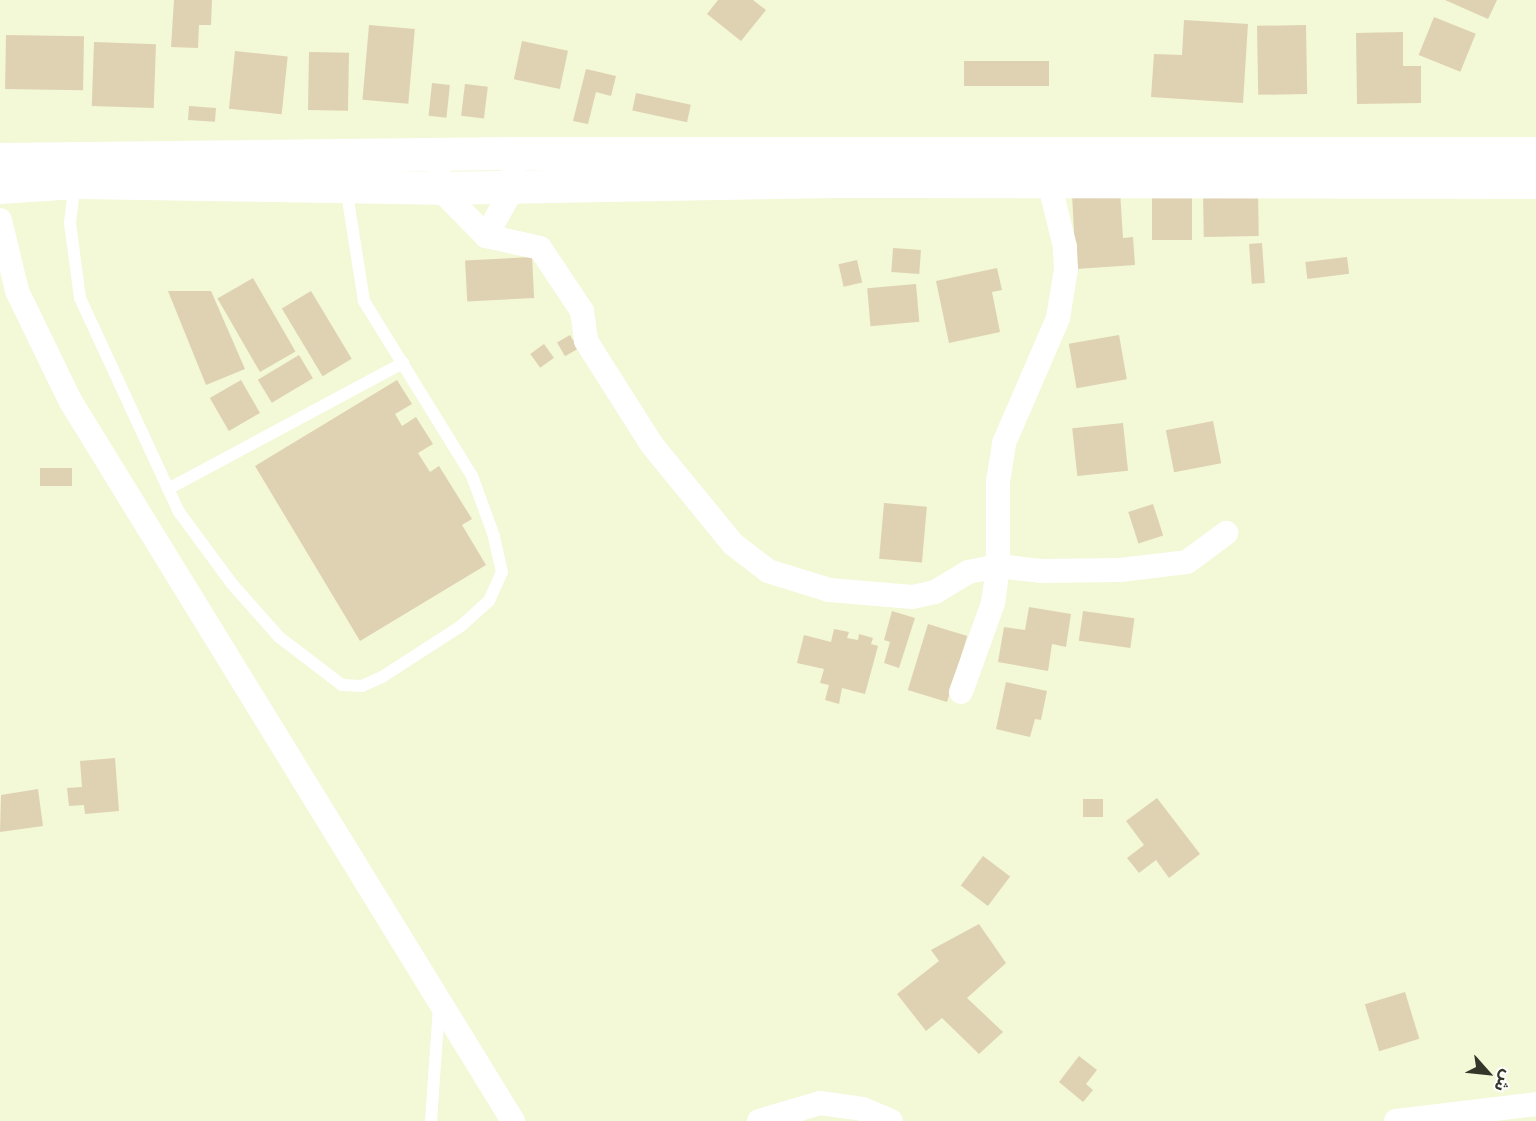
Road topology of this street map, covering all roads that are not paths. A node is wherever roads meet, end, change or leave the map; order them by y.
1 (512, 153) junction
2 (1536, 153) edge
3 (439, 154) junction
4 (0, 159) edge
5 (1284, 167) junction
6 (1051, 168) junction
7 (675, 169) junction
8 (75, 170) junction
9 (1536, 182) edge
10 (346, 186) junction
11 (514, 186) junction
12 (0, 187) edge
13 (439, 188) junction
14 (0, 220) edge
15 (486, 236) junction
16 (403, 363) junction
17 (168, 489) junction
18 (1226, 533) dead end
19 (998, 566) junction
20 (961, 692) dead end
21 (440, 1001) junction
22 (1536, 1104) edge
23 (431, 1121) edge
24 (513, 1121) edge
25 (759, 1121) edge
26 (891, 1121) edge
27 (1396, 1121) edge

1 - 3 main road
1 - 7 main road
1 - 11 street
2 - 5 main road
3 - 8 main road
3 - 13 street
4 - 8 main road
5 - 6 main road
5 - 9 main road
6 - 7 main road
6 - 19 street
7 - 11 main road
8 - 10 main road
8 - 12 main road
8 - 17 lane
10 - 13 main road
10 - 16 lane
11 - 13 main road
11 - 15 street
13 - 15 street
14 - 21 street
15 - 19 street
16 - 17 lane
16 - 17 lane
18 - 19 street
19 - 20 street
21 - 23 lane
21 - 24 street
22 - 27 street
25 - 26 street

